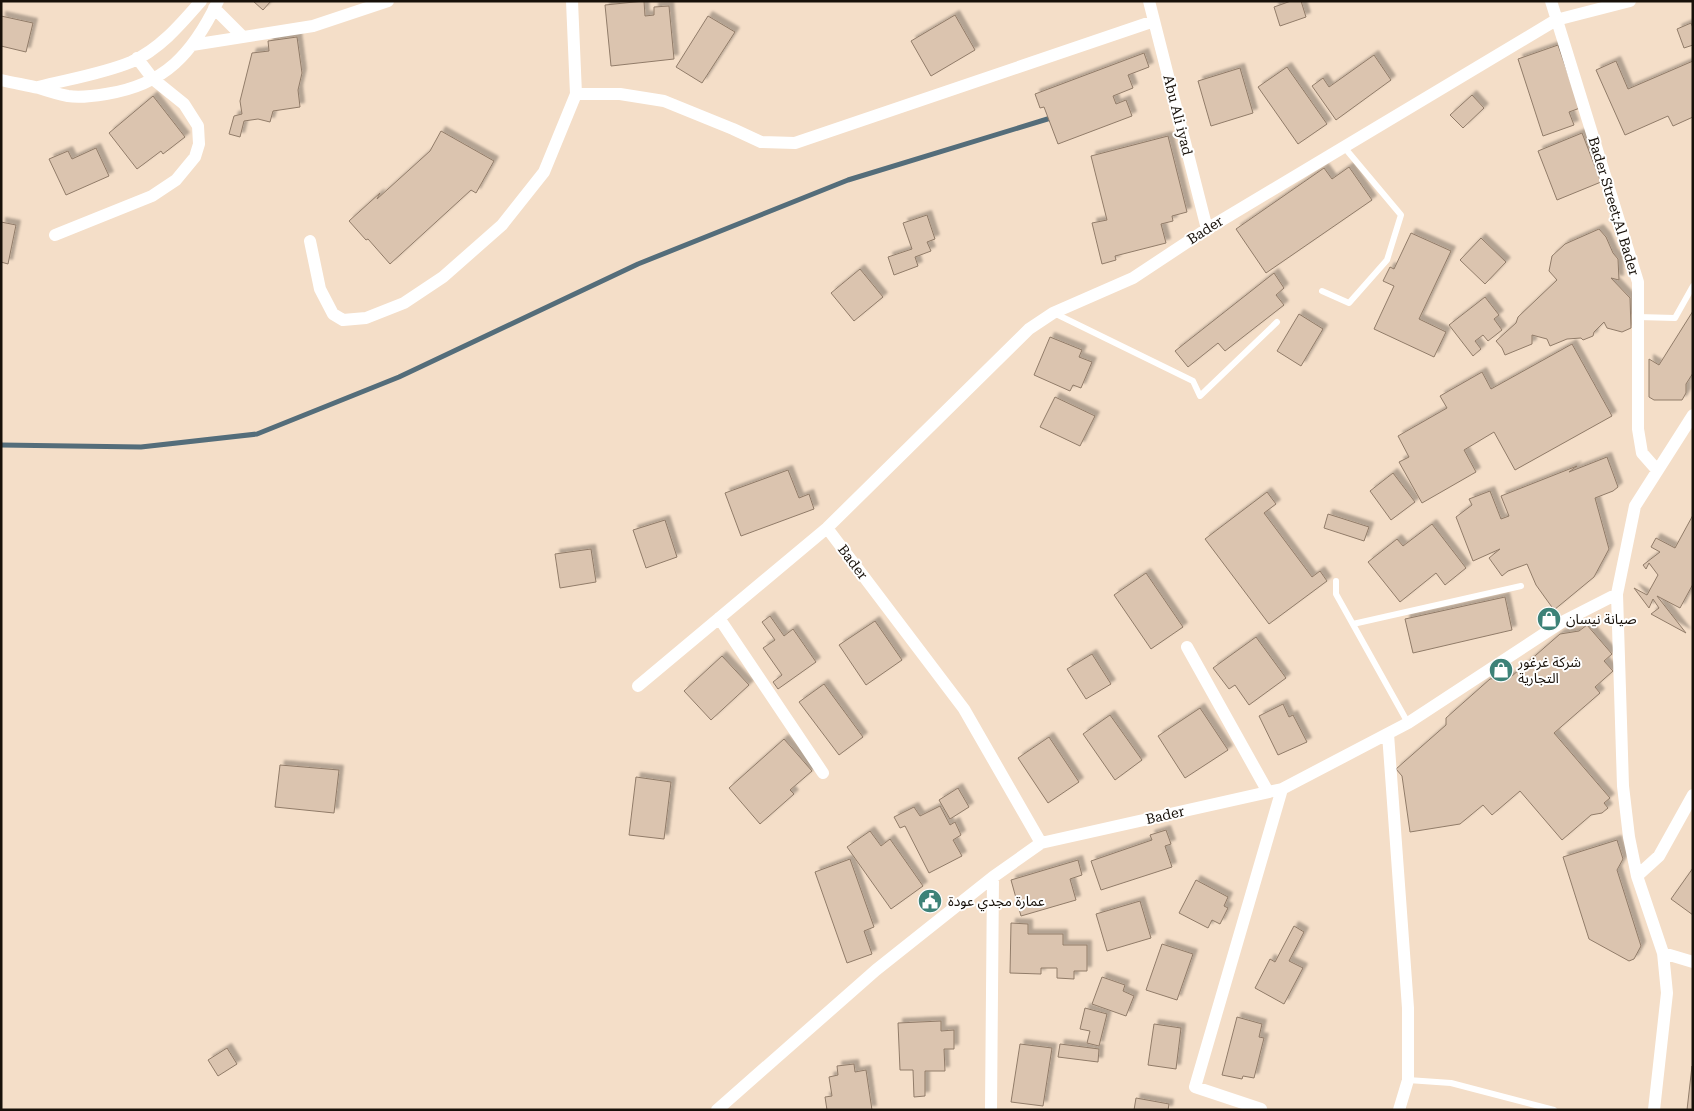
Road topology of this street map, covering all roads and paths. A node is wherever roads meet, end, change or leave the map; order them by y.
1 (201, 1) edge
2 (388, 1) edge
3 (572, 1) edge
4 (1149, 1) edge
5 (1551, 1) edge
6 (1630, 1) edge
7 (216, 4) edge
8 (1556, 20) junction
9 (1154, 22) junction
10 (243, 37) junction
11 (192, 45) junction
12 (137, 58) junction
13 (153, 79) junction
14 (1, 80) edge
15 (36, 87) junction
16 (576, 94) junction
17 (1344, 146) junction
18 (1207, 229) junction
19 (56, 235) dead end
20 (310, 241) dead end
21 (1693, 286) edge
22 (1322, 291) dead end
23 (1053, 313) junction
24 (1638, 316) junction
25 (1277, 322) dead end
26 (1693, 415) edge
27 (1657, 470) junction
28 (827, 528) junction
29 (1336, 580) dead end
30 (1521, 586) dead end
31 (1617, 594) junction
32 (719, 618) junction
33 (1353, 624) junction
34 (1187, 647) dead end
35 (638, 686) dead end
36 (1408, 723) junction
37 (1388, 734) junction
38 (823, 773) dead end
39 (1282, 789) junction
40 (1268, 792) junction
41 (1693, 795) edge
42 (1041, 843) junction
43 (1637, 876) junction
44 (994, 877) junction
45 (1663, 953) junction
46 (1693, 962) edge
47 (1408, 1080) junction
48 (991, 1108) dead end
49 (1262, 1109) edge
50 (717, 1110) edge
51 (1399, 1110) edge
52 (1554, 1110) edge
53 (1654, 1110) edge

1 - 12 street
2 - 10 street
3 - 16 street
4 - 9 street, Abu Ali iyad
5 - 8 street, Bader Street;Al Bader
6 - 8 street, Bader
7 - 10 street
7 - 11 street
8 - 17 street, Bader
8 - 24 street, Bader Street;Al Bader
9 - 16 street
9 - 18 street, Abu Ali iyad
10 - 11 street
11 - 13 street
12 - 13 street
12 - 15 street
13 - 15 street
13 - 19 street
14 - 15 street
16 - 20 street
17 - 18 street, Bader
17 - 22 lane
18 - 23 street, Bader
21 - 24 lane
23 - 25 lane
23 - 28 street, Bader
24 - 27 street, Bader Street;Al Bader
26 - 27 street
27 - 31 street
28 - 32 street, Bader
28 - 42 street, Bader
29 - 33 lane
30 - 33 lane
31 - 36 street, Bader
31 - 43 street
32 - 35 street, Bader
32 - 38 street
33 - 36 lane
34 - 40 street
36 - 37 street, Bader
37 - 39 street, Bader
37 - 47 street
39 - 40 street, Bader
39 - 49 street
40 - 42 street, Bader
41 - 43 street
42 - 44 street
43 - 45 street
44 - 48 street
44 - 50 street
45 - 46 street
45 - 53 street
47 - 51 street
47 - 52 lane

